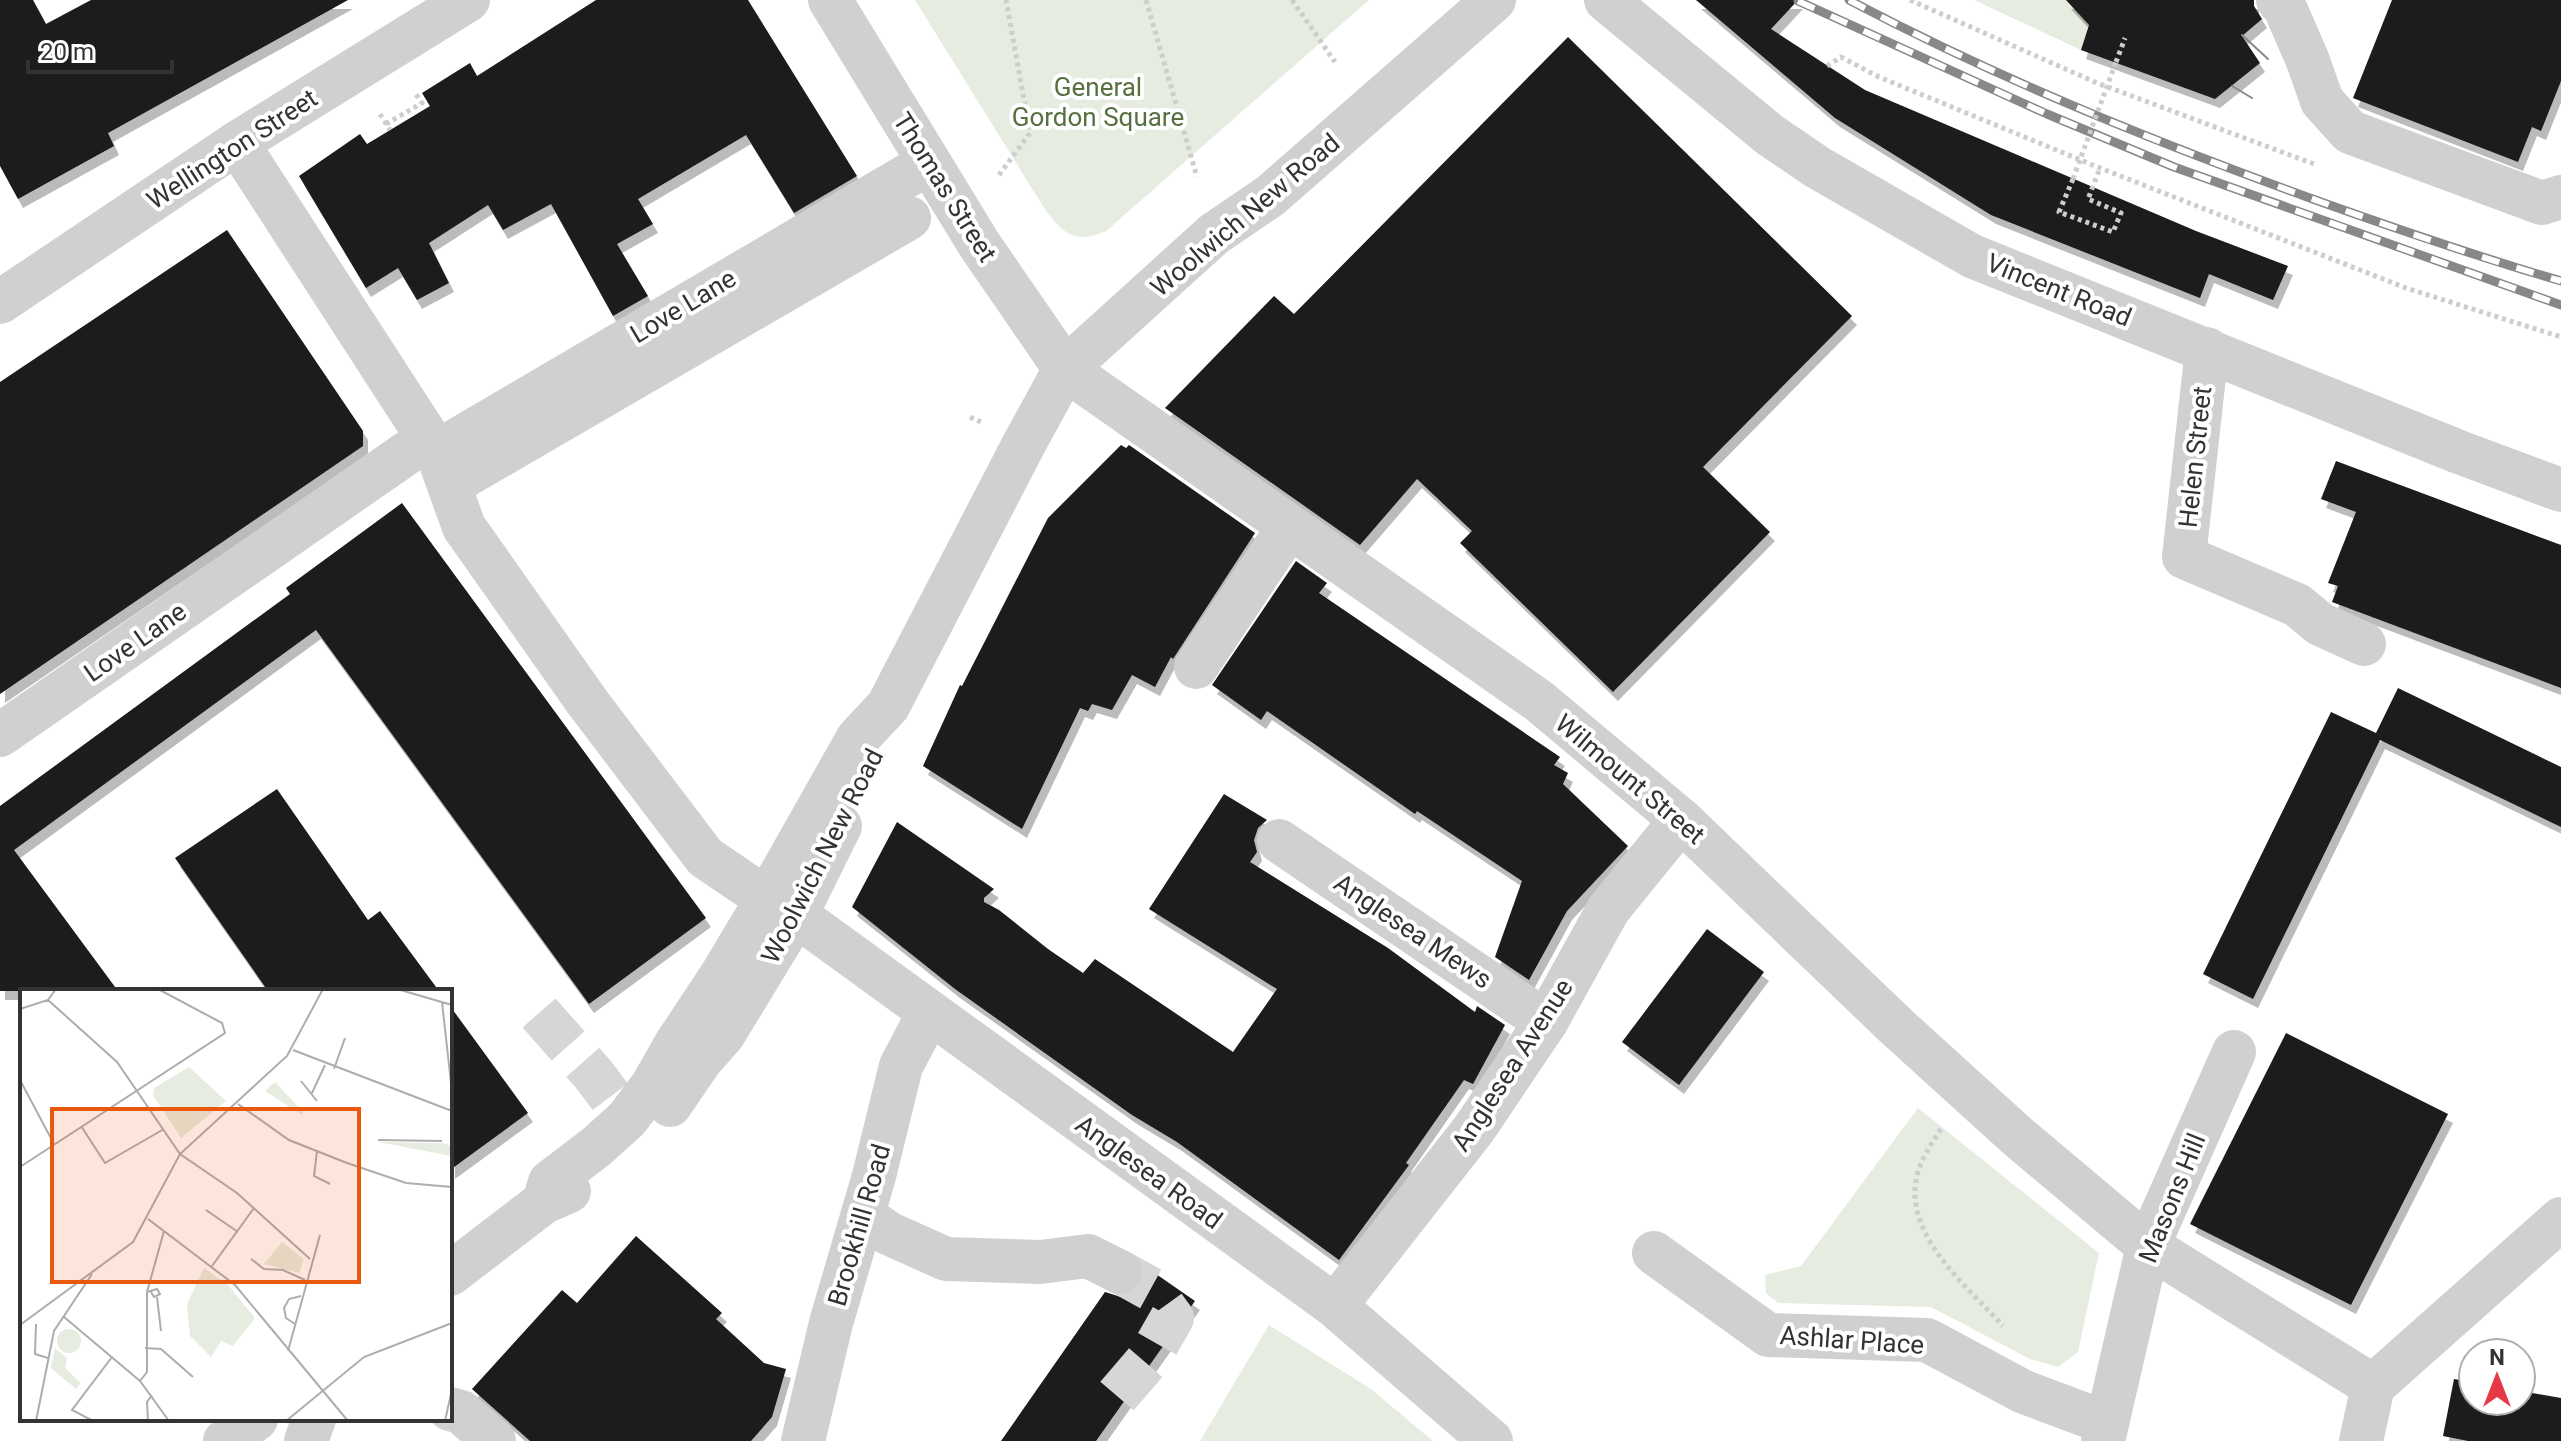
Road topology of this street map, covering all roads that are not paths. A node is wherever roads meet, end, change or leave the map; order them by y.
1 (468, 0) edge
2 (830, 0) edge
3 (1494, 0) edge
4 (1606, 0) edge
5 (2278, 0) edge
6 (237, 143) junction
7 (929, 163) junction
8 (2561, 197) edge
9 (909, 218) dead end
10 (6, 284) edge
11 (2207, 349) junction
12 (1065, 369) junction
13 (438, 459) junction
14 (2561, 490) edge
15 (1289, 527) junction
16 (2364, 644) dead end
17 (1196, 667) dead end
18 (0, 735) edge
19 (1681, 820) junction
20 (1279, 841) dead end
21 (782, 907) junction
22 (929, 1013) junction
23 (1546, 1022) junction
24 (2234, 1052) dead end
25 (863, 1215) junction
26 (2561, 1219) edge
27 (2148, 1246) junction
28 (1654, 1253) dead end
29 (452, 1272) edge
30 (1120, 1272) tunnel mouth
31 (1335, 1306) junction
32 (2373, 1386) junction
33 (452, 1410) edge
34 (253, 1421) edge
35 (313, 1421) edge
36 (2105, 1432) edge
37 (225, 1441) edge
38 (306, 1441) edge
39 (494, 1441) edge
40 (803, 1441) edge
41 (1491, 1441) edge
42 (2361, 1441) edge

1 - 6 street, Wellington Street
2 - 7 street, Thomas Street
3 - 12 street, Woolwich New Road
4 - 11 street, Vincent Road
5 - 8 street
6 - 10 street, Wellington Street
6 - 13 street
7 - 12 street, Thomas Street
7 - 13 street, Love Lane
9 - 13 street
11 - 14 street, Vincent Road
11 - 16 street, Helen Street
12 - 15 street, Wilmount Street
12 - 21 street, Woolwich New Road
13 - 18 street, Love Lane
13 - 21 street
15 - 17 street
15 - 19 street, Wilmount Street
19 - 23 street, Anglesea Avenue
19 - 27 street, Wilmount Street
20 - 23 street, Anglesea Mews
21 - 22 street, Anglesea Road
21 - 29 street, Woolwich New Road
22 - 25 street, Brookhill Road
22 - 31 street, Anglesea Road
23 - 31 street, Anglesea Avenue
24 - 27 street, Masons Hill
25 - 30 street
25 - 40 street, Brookhill Road
26 - 32 street
27 - 32 street, Wilmount Street
27 - 36 street, Masons Hill
28 - 36 street, Ashlar Place
31 - 41 street, Anglesea Road
32 - 42 street
33 - 39 street
34 - 37 street
35 - 38 street

